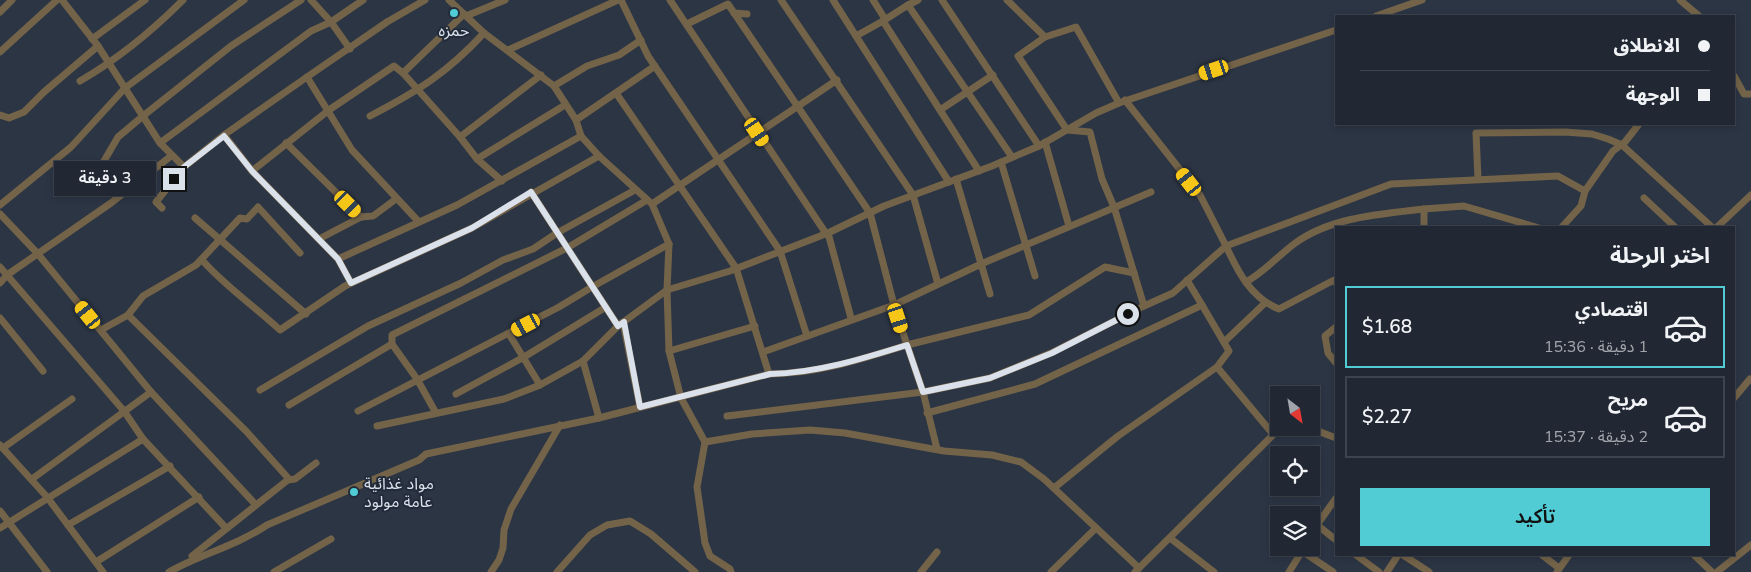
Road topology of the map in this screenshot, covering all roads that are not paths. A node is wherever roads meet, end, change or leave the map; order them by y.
1 (12, 0) edge
2 (57, 0) edge
3 (62, 0) edge
4 (145, 0) edge
5 (183, 0) edge
6 (244, 0) edge
7 (301, 0) edge
8 (311, 0) edge
9 (363, 0) edge
10 (425, 0) edge
11 (449, 0) edge
12 (504, 0) edge
13 (619, 0) edge
14 (670, 0) edge
15 (781, 0) edge
16 (833, 0) edge
17 (873, 0) edge
18 (918, 0) edge
19 (942, 0) edge
20 (1007, 0) edge
21 (1422, 0) edge
22 (1680, 0) edge
23 (908, 5) junction
24 (0, 12) edge
25 (734, 13) junction
26 (747, 14) dead end
27 (465, 15) junction
28 (1379, 15) edge
29 (1698, 15) edge
30 (884, 20) junction
31 (331, 22) junction
32 (687, 24) junction
33 (1335, 30) edge
34 (484, 33) junction
35 (856, 36) junction
36 (1045, 37) junction
37 (92, 39) junction
38 (641, 40) junction
39 (98, 46) junction
40 (350, 49) junction
41 (508, 50) junction
42 (0, 52) edge
43 (109, 64) junction
44 (655, 66) junction
45 (406, 70) junction
46 (541, 75) junction
47 (992, 75) junction
48 (307, 77) junction
49 (1735, 78) edge
50 (837, 80) junction
51 (80, 81) dead end
52 (554, 86) junction
53 (125, 88) junction
54 (418, 91) junction
55 (968, 92) junction
56 (616, 93) junction
57 (1751, 94) edge
58 (1122, 101) junction
59 (565, 105) junction
60 (798, 106) junction
61 (329, 110) junction
62 (940, 110) junction
63 (0, 115) edge
64 (143, 116) junction
65 (370, 116) dead end
66 (576, 120) junction
67 (1638, 125) edge
68 (1066, 130) junction
69 (757, 132) junction
70 (224, 136) junction
71 (460, 136) junction
72 (581, 136) junction
73 (286, 142) junction
74 (160, 143) junction
75 (1042, 144) junction
76 (1622, 145) junction
77 (171, 156) junction
78 (599, 156) junction
79 (1012, 157) junction
80 (477, 159) junction
81 (718, 159) junction
82 (1001, 162) junction
83 (184, 167) junction
84 (252, 171) junction
85 (979, 171) junction
86 (93, 174) dead end
87 (1478, 179) junction
88 (952, 180) junction
89 (502, 181) junction
90 (680, 187) junction
91 (635, 190) junction
92 (1584, 191) junction
93 (531, 192) junction
94 (1150, 192) dead end
95 (913, 195) junction
96 (1751, 195) edge
97 (1644, 198) dead end
98 (396, 199) junction
99 (649, 202) junction
100 (0, 205) edge
101 (1114, 207) junction
102 (162, 208) dead end
103 (1424, 209) junction
104 (870, 212) junction
105 (0, 214) edge
106 (361, 217) junction
107 (195, 218) dead end
108 (418, 221) junction
109 (1070, 226) junction
110 (1424, 226) edge
111 (1532, 226) edge
112 (1563, 226) edge
113 (1674, 226) edge
114 (1712, 226) edge
115 (1716, 226) edge
116 (827, 232) junction
117 (557, 233) junction
118 (319, 239) junction
119 (221, 240) junction
120 (669, 244) junction
121 (1026, 246) junction
122 (1226, 246) junction
123 (567, 248) junction
124 (780, 250) junction
125 (300, 253) dead end
126 (38, 254) junction
127 (338, 259) junction
128 (202, 260) junction
129 (981, 264) junction
130 (0, 268) edge
131 (736, 268) junction
132 (1134, 273) junction
133 (7, 275) junction
134 (1035, 276) dead end
135 (1188, 280) junction
136 (1246, 282) junction
137 (1335, 282) edge
138 (0, 283) edge
139 (351, 283) junction
140 (938, 284) junction
141 (592, 286) junction
142 (667, 290) junction
143 (990, 294) dead end
144 (1265, 303) junction
145 (894, 305) junction
146 (1202, 305) junction
147 (1144, 306) junction
148 (606, 307) junction
149 (306, 314) junction
150 (128, 315) junction
151 (0, 318) edge
152 (851, 318) junction
153 (621, 324) junction
154 (754, 326) junction
155 (1335, 328) edge
156 (100, 330) junction
157 (509, 334) junction
158 (807, 336) junction
159 (1224, 342) junction
160 (392, 344) junction
161 (907, 345) junction
162 (669, 351) junction
163 (763, 352) junction
164 (524, 357) junction
165 (583, 361) junction
166 (1335, 362) edge
167 (1217, 367) junction
168 (43, 371) dead end
169 (770, 374) junction
170 (417, 379) junction
171 (1750, 379) dead end
172 (540, 385) junction
173 (260, 390) dead end
174 (151, 392) junction
175 (923, 392) junction
176 (456, 394) dead end
177 (1735, 397) edge
178 (680, 398) junction
179 (72, 399) dead end
180 (289, 405) dead end
181 (640, 407) junction
182 (124, 411) junction
183 (358, 411) dead end
184 (436, 413) junction
185 (927, 413) junction
186 (726, 416) dead end
187 (598, 418) junction
188 (560, 425) junction
189 (377, 426) dead end
190 (1270, 431) edge
191 (1320, 432) edge
192 (1270, 435) edge
193 (1335, 438) edge
194 (143, 439) junction
195 (705, 442) junction
196 (2, 447) edge
197 (937, 450) junction
198 (316, 463) dead end
199 (170, 466) junction
200 (32, 480) junction
201 (288, 480) junction
202 (1054, 488) junction
203 (47, 497) junction
204 (199, 497) junction
205 (1335, 499) edge
206 (256, 505) junction
207 (0, 511) edge
208 (7, 522) junction
209 (1320, 522) edge
210 (68, 525) junction
211 (0, 528) edge
212 (226, 528) junction
213 (1096, 528) junction
214 (1320, 528) edge
215 (1170, 538) junction
216 (1335, 539) edge
217 (331, 540) dead end
218 (1751, 545) edge
219 (937, 552) dead end
220 (1299, 556) edge
221 (1313, 556) edge
222 (1357, 556) edge
223 (1397, 556) edge
224 (1405, 556) edge
225 (1543, 556) edge
226 (1568, 556) edge
227 (1695, 556) edge
228 (96, 562) junction
229 (563, 565) junction
230 (180, 566) junction
231 (1137, 570) edge
232 (1558, 570) edge
233 (46, 572) edge
234 (103, 572) edge
235 (169, 572) edge
236 (274, 572) edge
237 (491, 572) edge
238 (557, 572) edge
239 (569, 572) edge
240 (695, 572) edge
241 (732, 572) edge
242 (921, 572) edge
243 (1051, 572) edge
244 (1214, 572) edge
245 (1289, 572) edge
246 (1333, 572) edge
247 (1379, 572) edge
248 (1387, 572) edge
249 (1429, 572) edge
250 (1712, 572) edge
251 (1717, 572) edge

1 - 24 street
2 - 42 street
3 - 37 street
4 - 37 street
5 - 43 street
6 - 53 street
7 - 64 street
8 - 31 street
9 - 31 street
10 - 40 street
11 - 27 street
12 - 27 street
13 - 38 street
13 - 41 street
14 - 32 street
15 - 50 street
16 - 35 street
17 - 30 street
18 - 23 street
19 - 47 street
20 - 36 street
21 - 28 street
22 - 29 street
23 - 30 street
23 - 55 street
25 - 26 street
25 - 32 street
25 - 60 street
27 - 34 street
27 - 45 street
30 - 35 street
30 - 62 street
31 - 40 street
31 - 74 street
32 - 69 street
33 - 58 street
34 - 41 street
34 - 54 street
35 - 88 street
36 - 58 street
36 - 68 street
37 - 39 street
38 - 44 street
38 - 52 street
39 - 43 street
39 - 63 street
40 - 48 street
41 - 46 street
43 - 51 street
43 - 53 street
44 - 56 street
44 - 81 street
45 - 54 street
45 - 61 street
46 - 52 street
46 - 71 street
47 - 55 street
47 - 75 street
48 - 61 street
48 - 70 street
49 - 57 street
50 - 60 street
50 - 95 street
52 - 59 street
53 - 64 street
53 - 100 street
54 - 65 street
54 - 71 street
55 - 62 street
55 - 79 street
56 - 66 street
56 - 90 street
58 - 68 street
58 - 122 street
59 - 66 street
59 - 80 street
60 - 69 street
60 - 104 street
61 - 73 street
61 - 98 street
62 - 85 street
64 - 74 street
64 - 86 street
66 - 72 street
67 - 76 street
68 - 75 street
68 - 101 street
69 - 81 street
69 - 116 street
70 - 83 street
70 - 84 street
71 - 80 street
72 - 78 street
72 - 89 street
73 - 84 street
73 - 106 street
74 - 77 street
75 - 79 street
75 - 109 street
76 - 87 street
76 - 92 street
76 - 114 street
77 - 83 street
77 - 126 street
78 - 91 street
78 - 93 street
79 - 82 street
80 - 89 street
81 - 90 street
81 - 124 street
82 - 85 street
82 - 121 street
83 - 102 street
84 - 118 street
85 - 88 street
87 - 92 street
87 - 122 street
88 - 95 street
88 - 129 street
89 - 108 street
90 - 99 street
90 - 131 street
91 - 99 street
91 - 117 street
92 - 112 street
93 - 117 street
93 - 139 street
94 - 101 street
95 - 104 street
95 - 140 street
96 - 115 street
97 - 113 street
98 - 106 street
98 - 108 street
99 - 120 street
99 - 123 street
101 - 109 street
101 - 132 street
103 - 110 street
103 - 111 street
103 - 136 street
104 - 116 street
104 - 145 street
105 - 126 street
106 - 118 street
107 - 119 street
108 - 127 street
109 - 121 street
116 - 124 street
116 - 152 street
117 - 123 street
117 - 173 street
118 - 127 street
119 - 125 street
119 - 128 street
119 - 149 street
120 - 141 street
120 - 142 street
121 - 129 street
121 - 134 street
122 - 135 street
122 - 136 street
123 - 141 street
123 - 160 street
124 - 131 street
124 - 158 street
126 - 133 street
126 - 156 street
127 - 139 street
128 - 149 street
128 - 150 street
129 - 140 street
129 - 143 street
130 - 133 street
131 - 142 street
131 - 154 street
132 - 147 street
132 - 161 street
133 - 138 street
133 - 182 street
135 - 146 street
135 - 147 street
136 - 144 street
137 - 144 street
139 - 149 street
140 - 145 street
141 - 148 street
141 - 157 street
142 - 153 street
142 - 162 street
144 - 159 street
145 - 152 street
145 - 161 street
146 - 159 street
146 - 185 street
147 - 175 street
148 - 153 street
148 - 164 street
150 - 156 street
150 - 201 street
151 - 168 street
152 - 158 street
153 - 165 street
153 - 181 street
154 - 162 street
154 - 163 street
155 - 166 street
156 - 174 street
157 - 164 street
157 - 170 street
158 - 163 street
159 - 167 street
160 - 170 street
160 - 180 street
161 - 169 street
161 - 175 street
162 - 178 street
163 - 169 street
164 - 172 street
164 - 176 street
165 - 172 street
165 - 187 street
167 - 190 street
167 - 202 street
169 - 178 street
170 - 183 street
170 - 184 street
171 - 177 street
172 - 184 street
174 - 182 street
174 - 206 street
175 - 185 street
175 - 186 street
178 - 181 street
178 - 195 street
179 - 196 street
181 - 187 street
182 - 194 street
182 - 200 street
184 - 189 street
185 - 197 street
187 - 188 street
188 - 230 street
188 - 237 street
191 - 193 street
192 - 215 street
194 - 199 street
194 - 203 street
195 - 197 street
195 - 241 street
196 - 200 street
197 - 202 street
198 - 201 street
199 - 204 street
199 - 210 street
200 - 203 street
201 - 206 street
202 - 213 street
203 - 208 street
203 - 210 street
204 - 212 street
204 - 228 street
205 - 209 street
206 - 212 street
207 - 208 street
208 - 211 street
208 - 233 street
210 - 228 street
212 - 230 street
213 - 231 street
213 - 243 street
214 - 216 street
215 - 231 street
215 - 244 street
217 - 236 street
218 - 251 street
219 - 242 street
220 - 245 street
221 - 246 street
222 - 247 street
223 - 248 street
224 - 249 street
225 - 232 street
226 - 232 street
227 - 250 street
228 - 234 street
229 - 238 street
229 - 239 street
229 - 240 street
230 - 235 street

